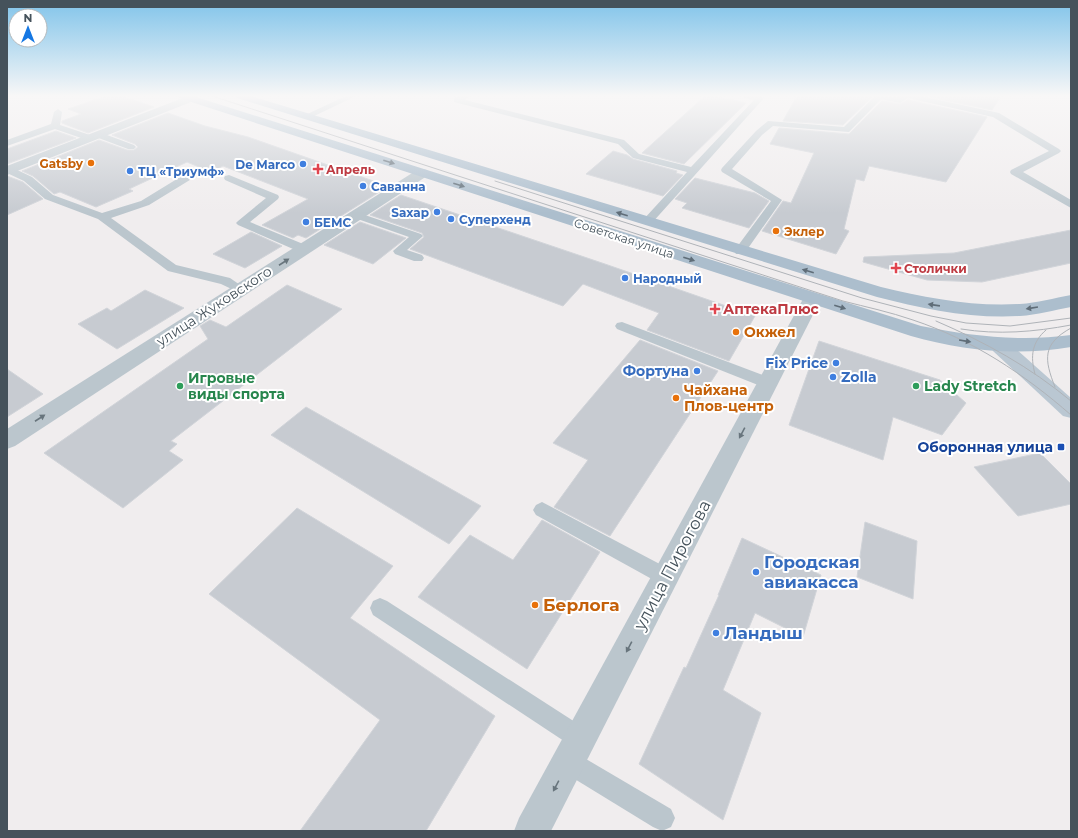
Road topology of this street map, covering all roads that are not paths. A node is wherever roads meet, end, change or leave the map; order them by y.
1 (29, 135) edge
2 (88, 135) edge
3 (99, 135) edge
4 (308, 135) edge
5 (368, 135) edge
6 (594, 135) edge
7 (726, 135) edge
8 (757, 135) edge
9 (1030, 135) edge
10 (95, 137) junction
11 (7, 143) edge
12 (131, 147) dead end
13 (8, 170) edge
14 (694, 171) junction
15 (194, 173) dead end
16 (422, 173) junction
17 (229, 178) dead end
18 (1071, 204) edge
19 (356, 216) junction
20 (102, 217) junction
21 (647, 222) junction
22 (304, 249) junction
23 (740, 251) junction
24 (418, 258) dead end
25 (240, 289) junction
26 (812, 299) junction
27 (1071, 301) edge
28 (973, 309) junction
29 (622, 326) dead end
30 (1071, 341) edge
31 (1000, 346) junction
32 (768, 384) junction
33 (1071, 410) edge
34 (7, 440) edge
35 (542, 510) dead end
36 (666, 577) junction
37 (380, 608) dead end
38 (575, 750) junction
39 (662, 818) dead end
40 (532, 831) edge

1 - 11 lane
2 - 10 lane
3 - 10 street
4 -> 16 main road, Советская улица
21 -> 5 main road, Советская улица
6 - 14 lane
7 - 14 lane
8 - 23 lane
9 - 18 lane
10 - 12 lane
10 - 13 street
13 - 20 lane
14 - 21 lane
15 - 20 lane
16 - 19 street, улица Жуковского
16 -> 26 main road, Советская улица
17 - 22 lane
19 - 22 street, улица Жуковского
19 - 24 lane
20 - 25 lane
21 - 23 main road, Советская улица
25 -> 22 street, улица Жуковского
28 -> 23 main road, Советская улица
34 -> 25 street, улица Жуковского
26 -> 31 main road, Советская улица
26 - 32 street, улица Пирогова
27 -> 28 main road, Советская улица
28 - 31 main road
29 - 32 lane
30 - 31 main road, Советская улица
31 - 33 main road
32 -> 36 street, улица Пирогова
35 - 36 lane
36 -> 38 street, улица Пирогова
37 - 38 lane
38 - 39 lane
38 -> 40 street, улица Пирогова

